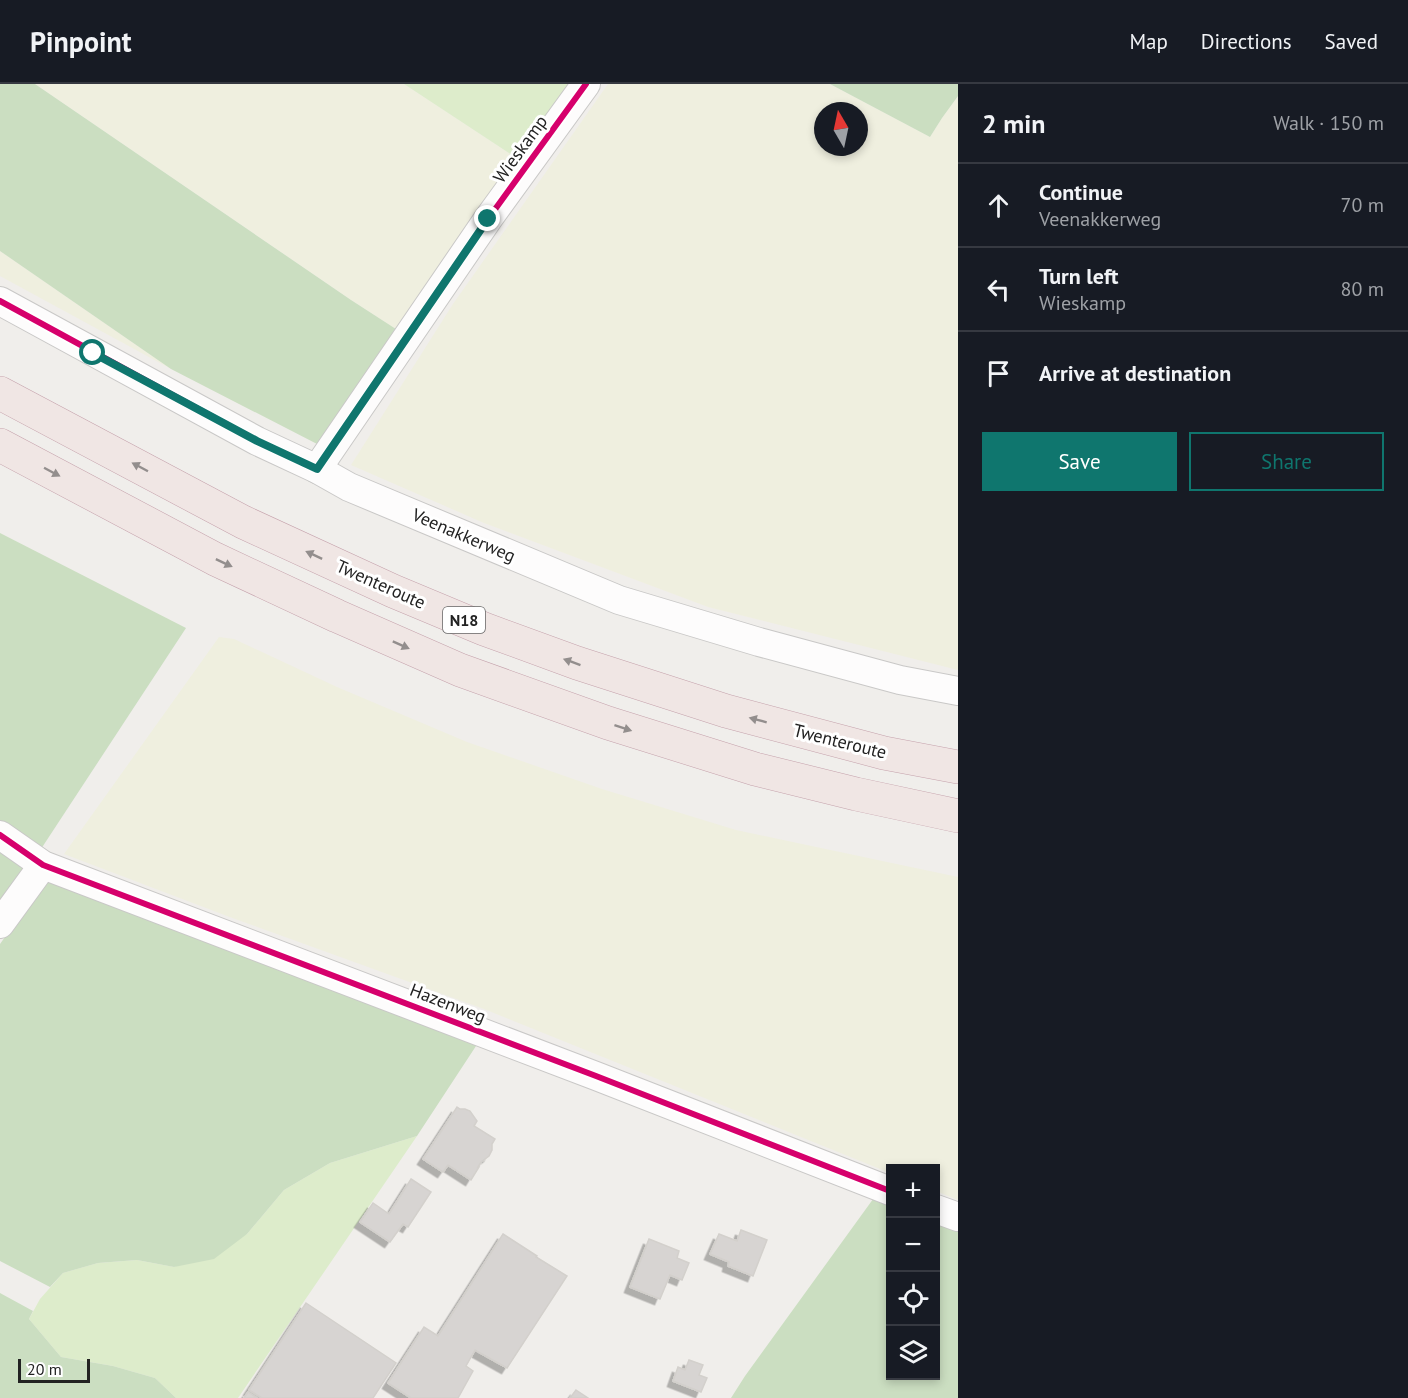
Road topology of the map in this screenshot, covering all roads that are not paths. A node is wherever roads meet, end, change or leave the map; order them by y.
1 (586, 84) edge
2 (0, 302) edge
3 (0, 393) edge
4 (0, 445) edge
5 (317, 469) junction
6 (958, 691) edge
7 (958, 767) edge
8 (958, 816) edge
9 (0, 836) edge
10 (43, 865) junction
11 (0, 924) edge
12 (886, 1189) edge
13 (940, 1210) edge
14 (958, 1217) edge

1 - 5 street, Wieskamp
2 - 5 street, Veenakkerweg
7 -> 3 highway, Twenteroute / N18
4 -> 8 highway
5 - 6 street, Veenakkerweg
9 - 10 street, Hazenweg
10 - 11 street
10 - 12 street, Hazenweg
13 - 14 street

